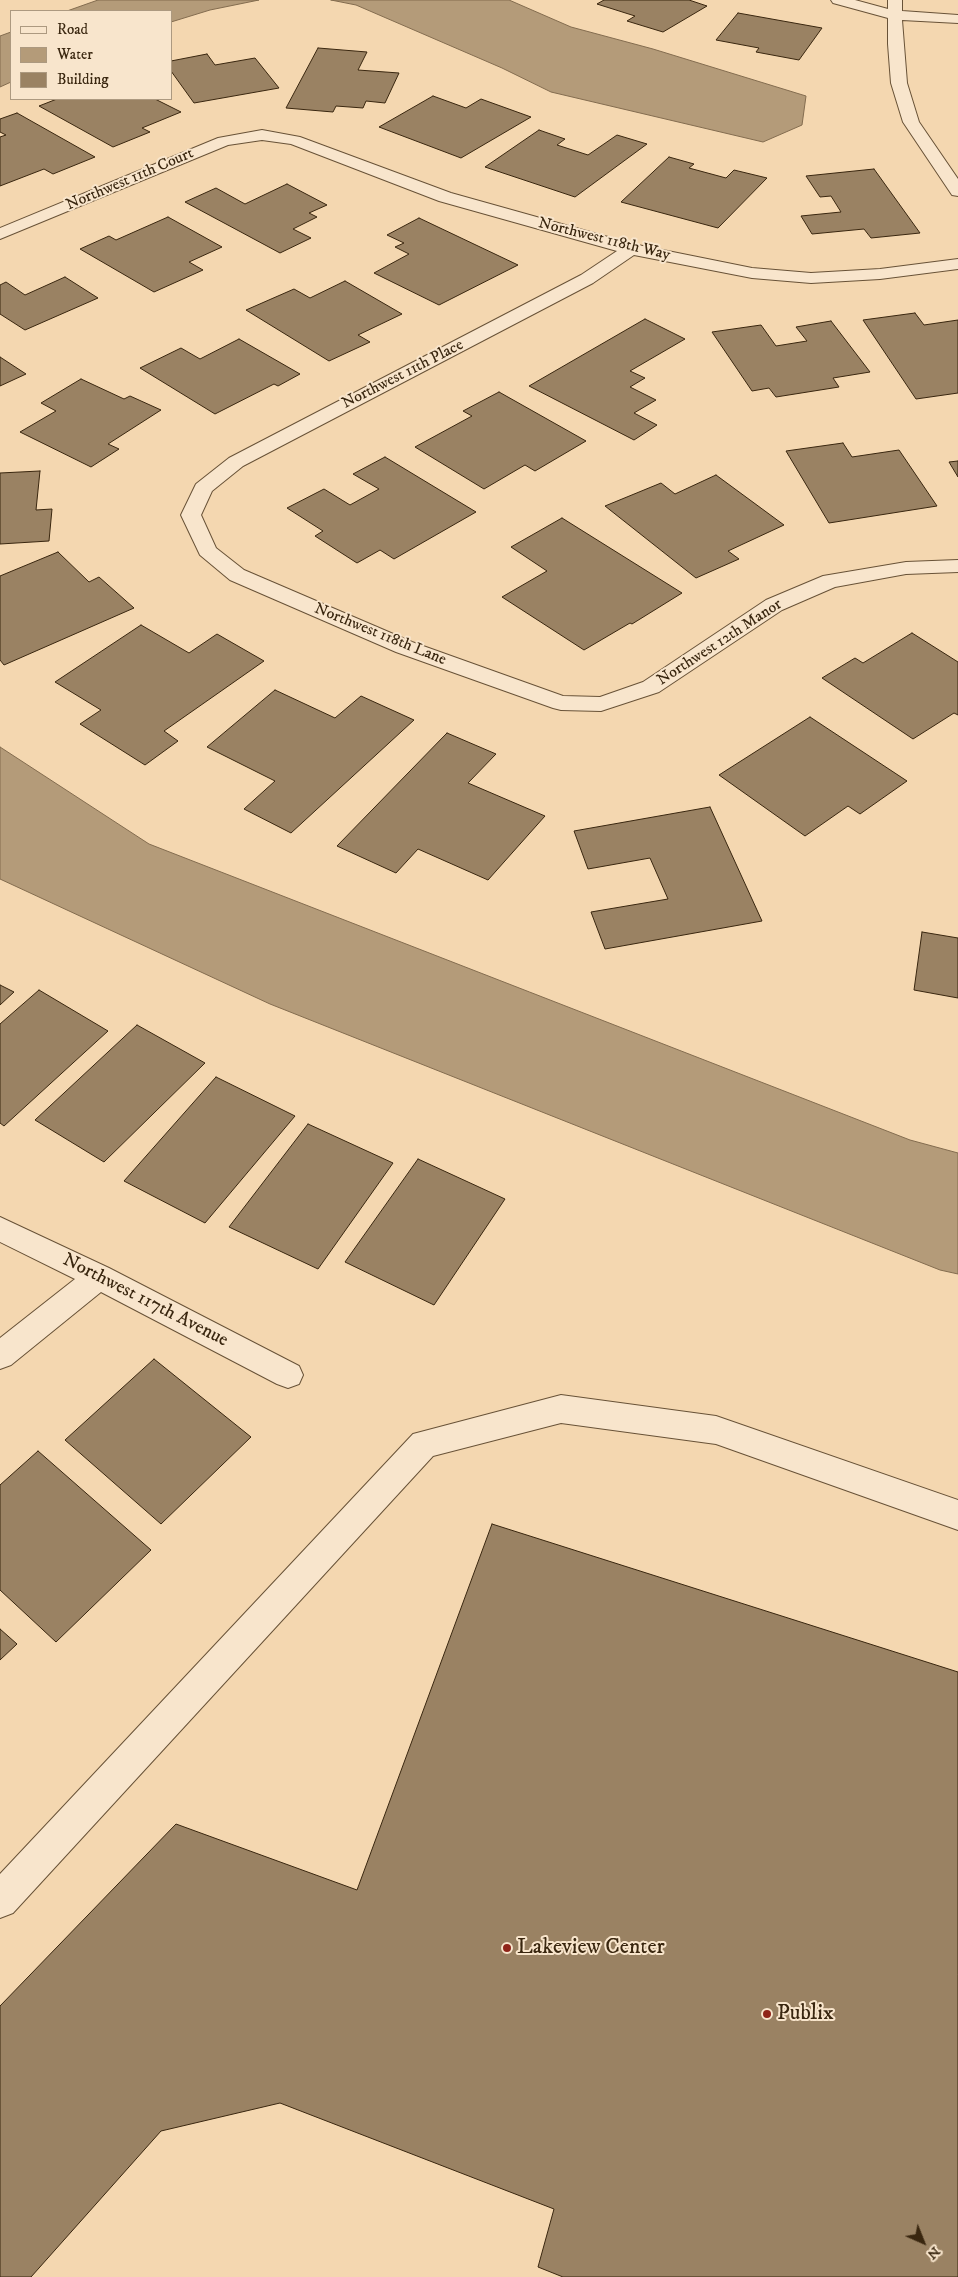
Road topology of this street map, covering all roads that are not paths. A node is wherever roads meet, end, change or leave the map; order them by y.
1 (838, 0) edge
2 (844, 0) edge
3 (958, 5) edge
4 (895, 7) edge
5 (958, 19) edge
6 (262, 135) joint
7 (958, 191) edge
8 (0, 234) edge
9 (631, 249) junction
10 (958, 264) edge
11 (191, 515) joint
12 (958, 566) edge
13 (601, 704) joint
14 (0, 1229) edge
15 (99, 1277) junction
16 (0, 1356) edge
17 (288, 1375) dead end
18 (958, 1515) edge
19 (0, 1900) edge

1 - 4 street
2 - 4 street
3 - 4 street
4 - 5 street
4 - 7 street
6 - 8 street, Northwest 11th Court
6 - 9 street, Northwest 118th Way
9 - 10 street, Northwest 118th Way
9 - 11 street, Northwest 11th Place
11 - 13 street, Northwest 118th Lane
12 - 13 street, Northwest 12th Manor
14 - 15 street, Northwest 117th Avenue
15 - 16 street
15 - 17 street, Northwest 117th Avenue
18 - 19 street

